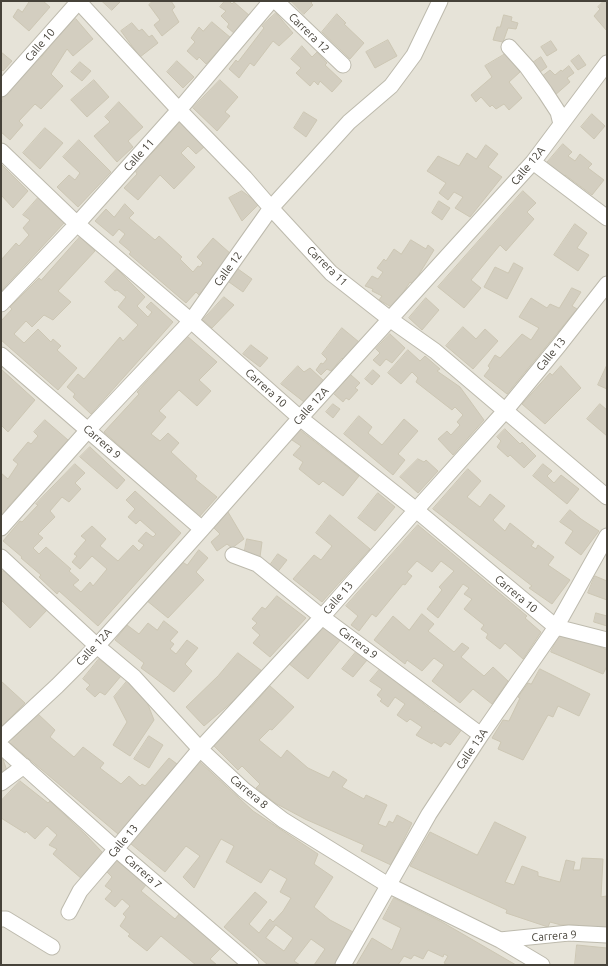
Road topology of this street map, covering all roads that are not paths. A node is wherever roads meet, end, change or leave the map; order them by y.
1 (79, 1) edge
2 (272, 1) edge
3 (276, 1) edge
4 (440, 1) edge
5 (509, 47) dead end
6 (607, 63) edge
7 (343, 65) dead end
8 (1, 89) edge
9 (179, 110) junction
10 (561, 124) junction
11 (1, 151) edge
12 (533, 162) junction
13 (271, 208) junction
14 (607, 218) edge
15 (77, 224) junction
16 (607, 284) edge
17 (1, 304) edge
18 (390, 320) junction
19 (190, 321) junction
20 (1, 355) edge
21 (505, 411) junction
22 (300, 418) junction
23 (88, 430) junction
24 (607, 497) edge
25 (416, 510) junction
26 (1, 528) edge
27 (202, 529) junction
28 (607, 536) edge
29 (233, 555) dead end
30 (1, 557) edge
31 (322, 616) junction
32 (556, 627) junction
33 (607, 640) edge
34 (97, 646) junction
35 (481, 736) junction
36 (1, 738) edge
37 (1, 746) edge
38 (200, 749) junction
39 (24, 766) junction
40 (1, 783) edge
41 (116, 849) junction
42 (388, 885) junction
43 (69, 912) dead end
44 (1, 918) edge
45 (607, 935) edge
46 (500, 940) junction
47 (52, 947) dead end
48 (251, 965) edge
49 (343, 965) edge
50 (542, 965) edge

1 - 8 street, Calle 10
1 - 9 street, Carrera 11
2 - 9 street, Calle 11
3 - 7 street, Carrera 12
4 - 13 street, Calle 12
5 - 10 street
6 - 10 street, Calle 12A
9 - 13 street, Carrera 11
9 - 15 street, Calle 11
10 - 12 street, Calle 12A
11 - 15 street, Carrera 10
12 - 14 street
12 - 18 street, Calle 12A
13 - 18 street, Carrera 11
13 - 19 street, Calle 12
15 - 17 street, Calle 11
15 - 19 street, Carrera 10
16 - 21 street, Calle 13
18 - 21 street, Carrera 11
18 - 22 street, Calle 12A
19 - 22 street, Carrera 10
19 - 23 street, Calle 12
20 - 23 street, Carrera 9
21 - 24 street, Carrera 11
21 - 25 street, Calle 13
22 - 25 street, Carrera 10
22 - 27 street, Calle 12A
23 - 26 street, Calle 12
23 - 27 street, Carrera 9
25 - 31 street, Calle 13
25 - 32 street, Carrera 10
27 - 34 street, Calle 12A
28 - 32 street, Calle 13A
29 - 31 street, Carrera 9
30 - 34 street, Carrera 8
31 - 35 street, Carrera 9
31 - 38 street, Calle 13
32 - 33 street, Carrera 10
32 - 35 street, Calle 13A
34 - 36 street, Calle 12A
34 - 38 street, Carrera 8
35 - 42 street, Calle 13A
37 - 39 street, Carrera 7
38 - 41 street, Calle 13
38 - 42 street, Carrera 8
39 - 40 street
39 - 41 street, Carrera 7
41 - 43 street, Calle 13
41 - 48 street, Carrera 7
42 - 46 street, Carrera 8
42 - 49 street, Calle 13A
44 - 47 street
45 - 46 street, Carrera 9
46 - 50 street, Carrera 8

